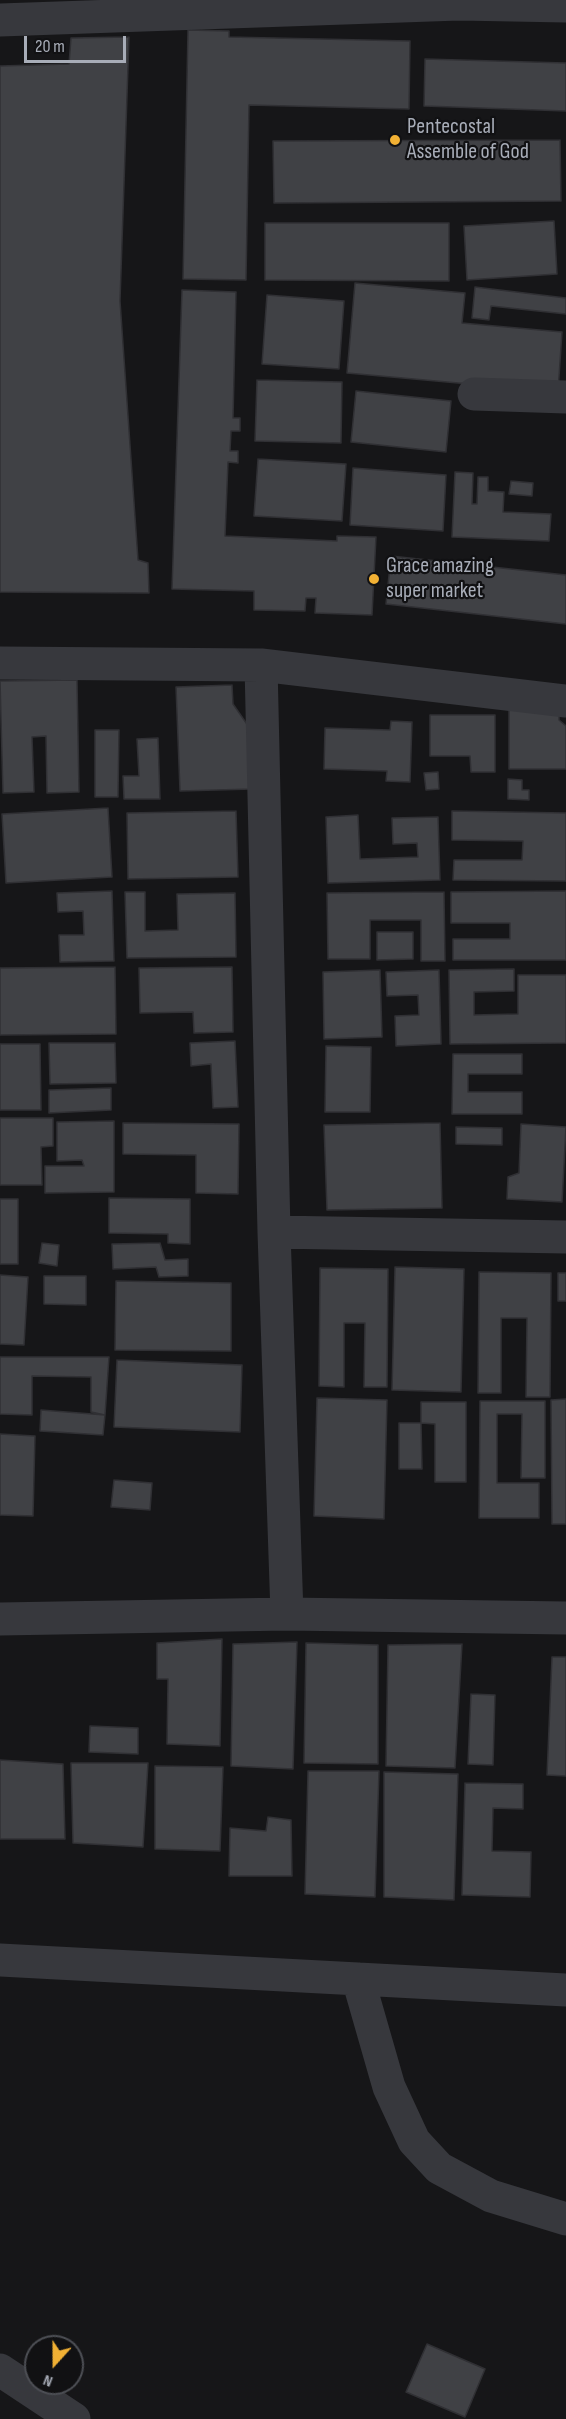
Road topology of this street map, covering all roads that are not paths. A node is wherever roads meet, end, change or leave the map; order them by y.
1 (459, 2) edge
2 (566, 6) edge
3 (0, 20) edge
4 (474, 394) dead end
5 (566, 397) edge
6 (0, 663) edge
7 (261, 665) junction
8 (566, 701) edge
9 (274, 1232) junction
10 (566, 1237) edge
11 (287, 1614) junction
12 (566, 1618) edge
13 (0, 1619) edge
14 (0, 1960) edge
15 (358, 1979) junction
16 (566, 1990) edge
17 (566, 2219) edge
18 (0, 2370) edge
19 (74, 2419) edge

1 - 2 street
1 - 3 street
4 - 5 street
6 - 7 street
7 - 8 street
7 - 9 street
9 - 10 street
9 - 11 street
11 - 12 street
11 - 13 street
14 - 15 street
15 - 16 street
15 - 17 street
18 - 19 street

